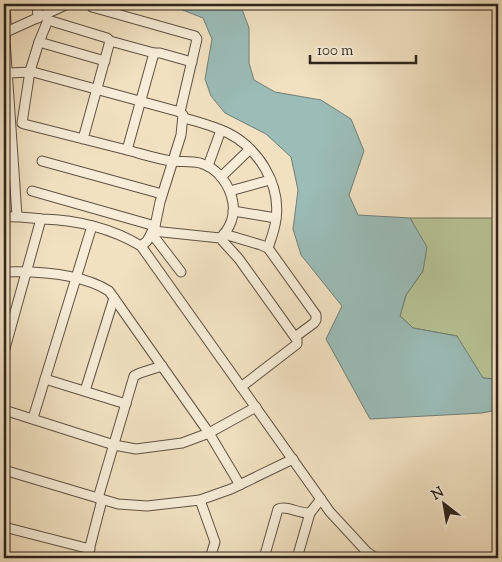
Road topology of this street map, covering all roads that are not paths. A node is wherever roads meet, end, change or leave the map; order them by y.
1 (4, 4) edge
2 (37, 4) edge
3 (68, 4) edge
4 (92, 7) dead end
5 (38, 18) junction
6 (5, 33) edge
7 (110, 41) junction
8 (39, 42) junction
9 (154, 53) junction
10 (105, 61) junction
11 (192, 62) junction
12 (30, 71) junction
13 (8, 73) junction
14 (6, 88) edge
15 (97, 89) junction
16 (141, 102) junction
17 (182, 115) junction
18 (221, 130) junction
19 (83, 139) junction
20 (250, 149) junction
21 (127, 150) junction
22 (42, 161) dead end
23 (173, 161) junction
24 (208, 166) junction
25 (221, 177) junction
26 (270, 180) junction
27 (32, 191) dead end
28 (230, 191) junction
29 (162, 194) junction
30 (233, 211) junction
31 (17, 216) junction
32 (4, 217) edge
33 (276, 218) junction
34 (41, 219) junction
35 (92, 226) junction
36 (153, 230) junction
37 (222, 236) junction
38 (141, 246) junction
39 (268, 248) junction
40 (26, 271) junction
41 (4, 272) edge
42 (181, 272) dead end
43 (75, 277) junction
44 (114, 298) junction
45 (295, 337) junction
46 (4, 352) edge
47 (162, 366) junction
48 (45, 379) junction
49 (241, 387) junction
50 (85, 391) junction
51 (126, 404) junction
52 (256, 407) junction
53 (4, 410) edge
54 (33, 418) junction
55 (209, 433) junction
56 (114, 445) junction
57 (293, 459) junction
58 (4, 470) edge
59 (240, 485) junction
60 (100, 499) junction
61 (321, 499) junction
62 (200, 500) junction
63 (310, 513) junction
64 (4, 527) edge
65 (89, 554) edge
66 (210, 558) edge
67 (264, 558) edge
68 (297, 558) edge
69 (376, 558) edge

1 - 6 street
2 - 5 street
3 - 5 street
4 - 11 street
5 - 6 street
6 - 13 street
7 - 8 street
7 - 9 street
7 - 10 street
8 - 10 street
8 - 12 street
9 - 11 street
9 - 16 street
10 - 15 street
11 - 17 street
12 - 13 street
12 - 15 street
12 - 19 street
13 - 14 street
14 - 31 street
15 - 16 street
15 - 19 street
16 - 17 street
16 - 21 street
17 - 18 street
17 - 23 street
18 - 20 street
18 - 24 street
19 - 21 street
20 - 25 street
20 - 26 street
21 - 23 street
22 - 29 street
23 - 24 street
23 - 29 street
24 - 25 street
25 - 28 street
26 - 28 street
26 - 33 street
27 - 36 street
28 - 30 street
29 - 36 street
30 - 33 street
30 - 37 street
31 - 32 street
31 - 34 street
33 - 39 street
34 - 35 street
34 - 40 street
35 - 38 street
35 - 43 street
36 - 37 street
36 - 38 street
36 - 42 street
37 - 39 street
37 - 45 street
38 - 49 street
39 - 45 street
40 - 41 street
40 - 43 street
40 - 46 street
43 - 44 street
43 - 48 street
44 - 47 street
44 - 50 street
45 - 49 street
47 - 51 street
47 - 55 street
48 - 50 street
48 - 54 street
49 - 52 street
50 - 51 street
51 - 56 street
52 - 55 street
52 - 57 street
53 - 54 street
54 - 56 street
55 - 56 street
55 - 59 street
56 - 60 street
57 - 59 street
57 - 61 street
58 - 60 street
59 - 62 street
60 - 62 street
60 - 65 street
61 - 63 street
61 - 69 street
62 - 66 street
63 - 67 street
63 - 68 street
64 - 65 street

